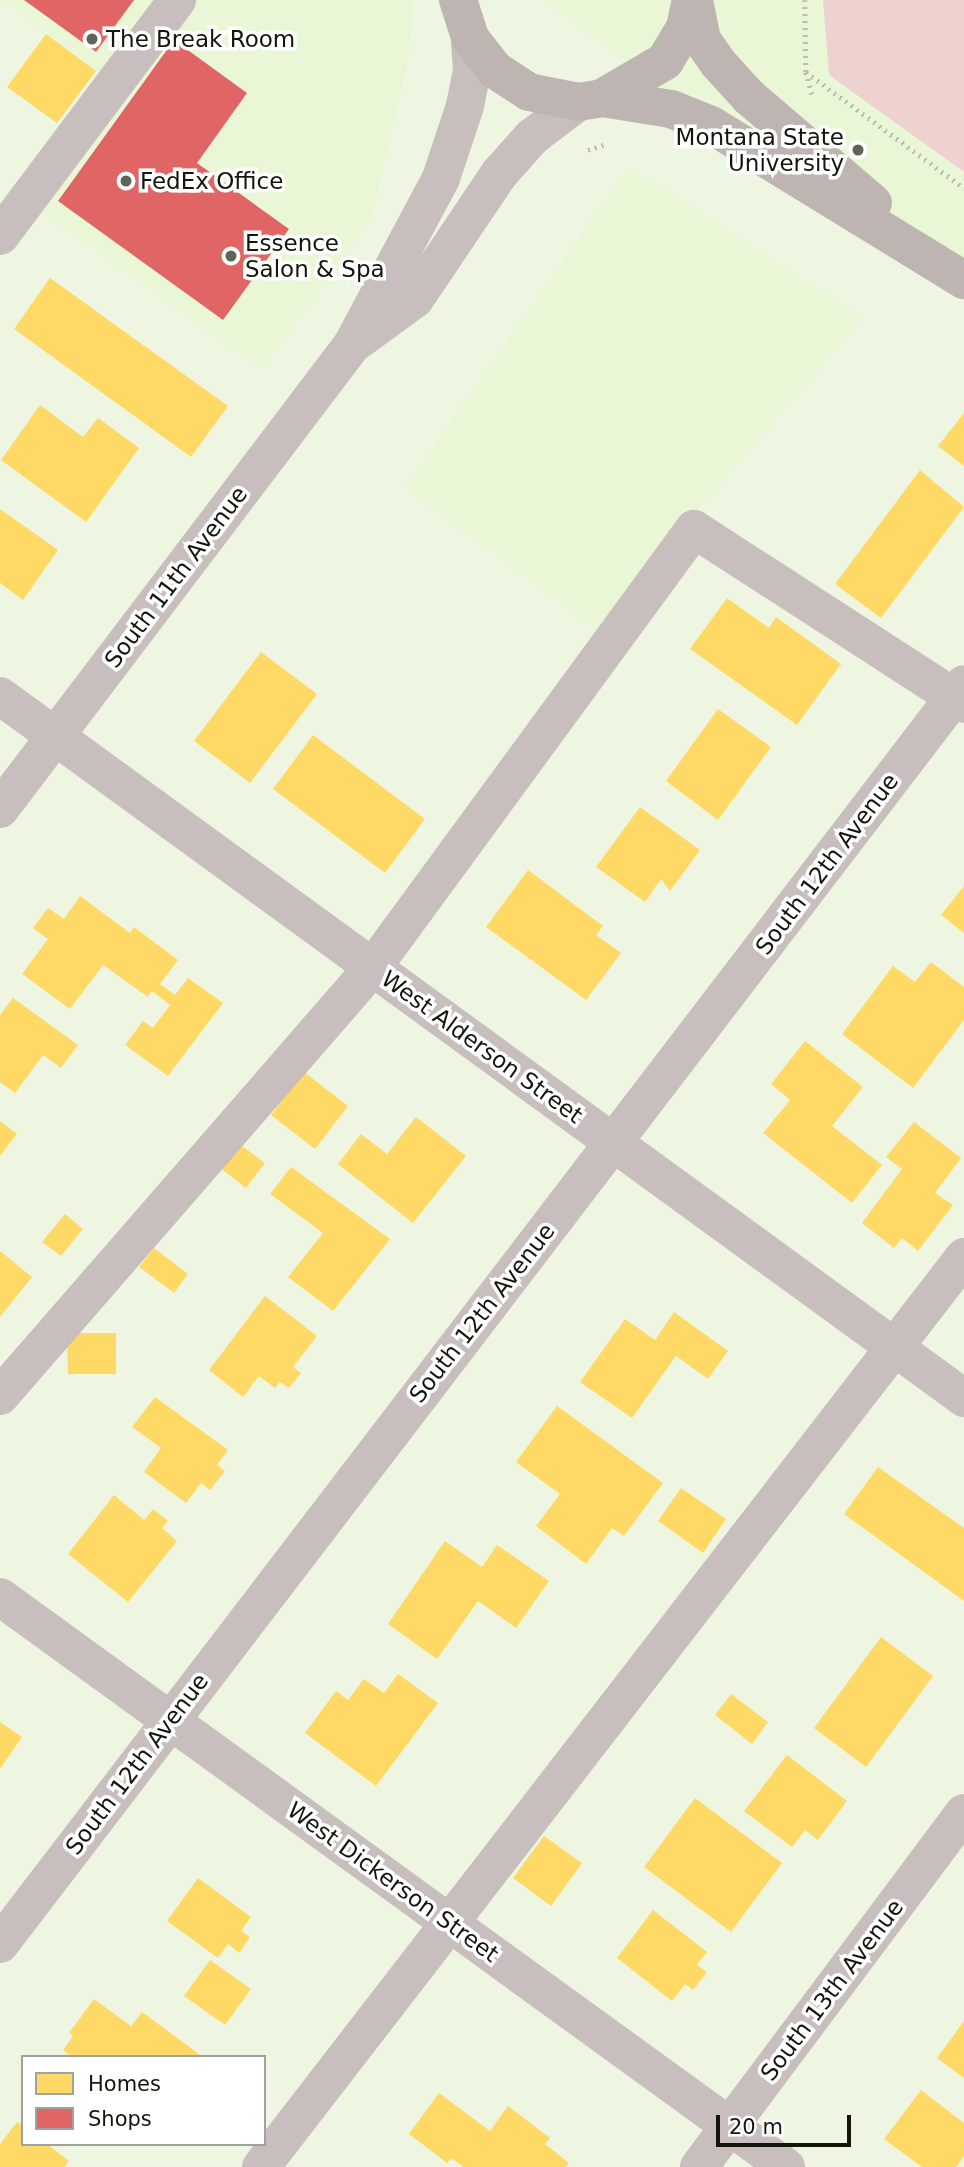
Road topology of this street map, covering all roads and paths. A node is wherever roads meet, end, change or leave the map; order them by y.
1 (177, 0) edge
2 (458, 0) edge
3 (693, 0) edge
4 (805, 0) edge
5 (470, 38) junction
6 (590, 100) junction
7 (616, 144) dead end
8 (578, 154) dead end
9 (964, 188) edge
10 (0, 236) edge
11 (953, 272) edge
12 (352, 345) junction
13 (961, 695) edge
14 (0, 696) edge
15 (56, 736) junction
16 (0, 810) edge
17 (373, 967) junction
18 (613, 1142) junction
19 (964, 1257) edge
20 (894, 1347) junction
21 (0, 1396) edge
22 (964, 1398) edge
23 (0, 1597) edge
24 (170, 1720) junction
25 (964, 1813) edge
26 (449, 1922) junction
27 (0, 1944) edge
28 (730, 2126) junction
29 (261, 2167) edge
30 (699, 2167) edge
31 (786, 2167) edge

1 - 10 street
2 - 5 main road
3 - 6 main road
3 - 11 main road
4 - 9 path
5 - 6 main road
5 - 12 street, South 11th Avenue
6 - 11 main road
6 - 12 street, South 11th Avenue
7 - 8 path
12 - 15 street, South 11th Avenue
13 - 17 street
13 - 18 street, South 12th Avenue
14 - 15 street, West Alderson Street
15 - 16 street, South 11th Avenue
15 - 17 street, West Alderson Street
17 - 18 street, West Alderson Street
17 - 21 street
18 - 20 street, West Alderson Street
18 - 24 street, South 12th Avenue
19 - 20 street
20 - 22 street, West Alderson Street
20 - 26 street
23 - 24 street, West Dickerson Street
24 - 26 street, West Dickerson Street
24 - 27 street, South 12th Avenue
25 - 28 street, South 13th Avenue
26 - 28 street, West Dickerson Street
26 - 29 street
28 - 30 street, South 13th Avenue
28 - 31 street, West Dickerson Street

